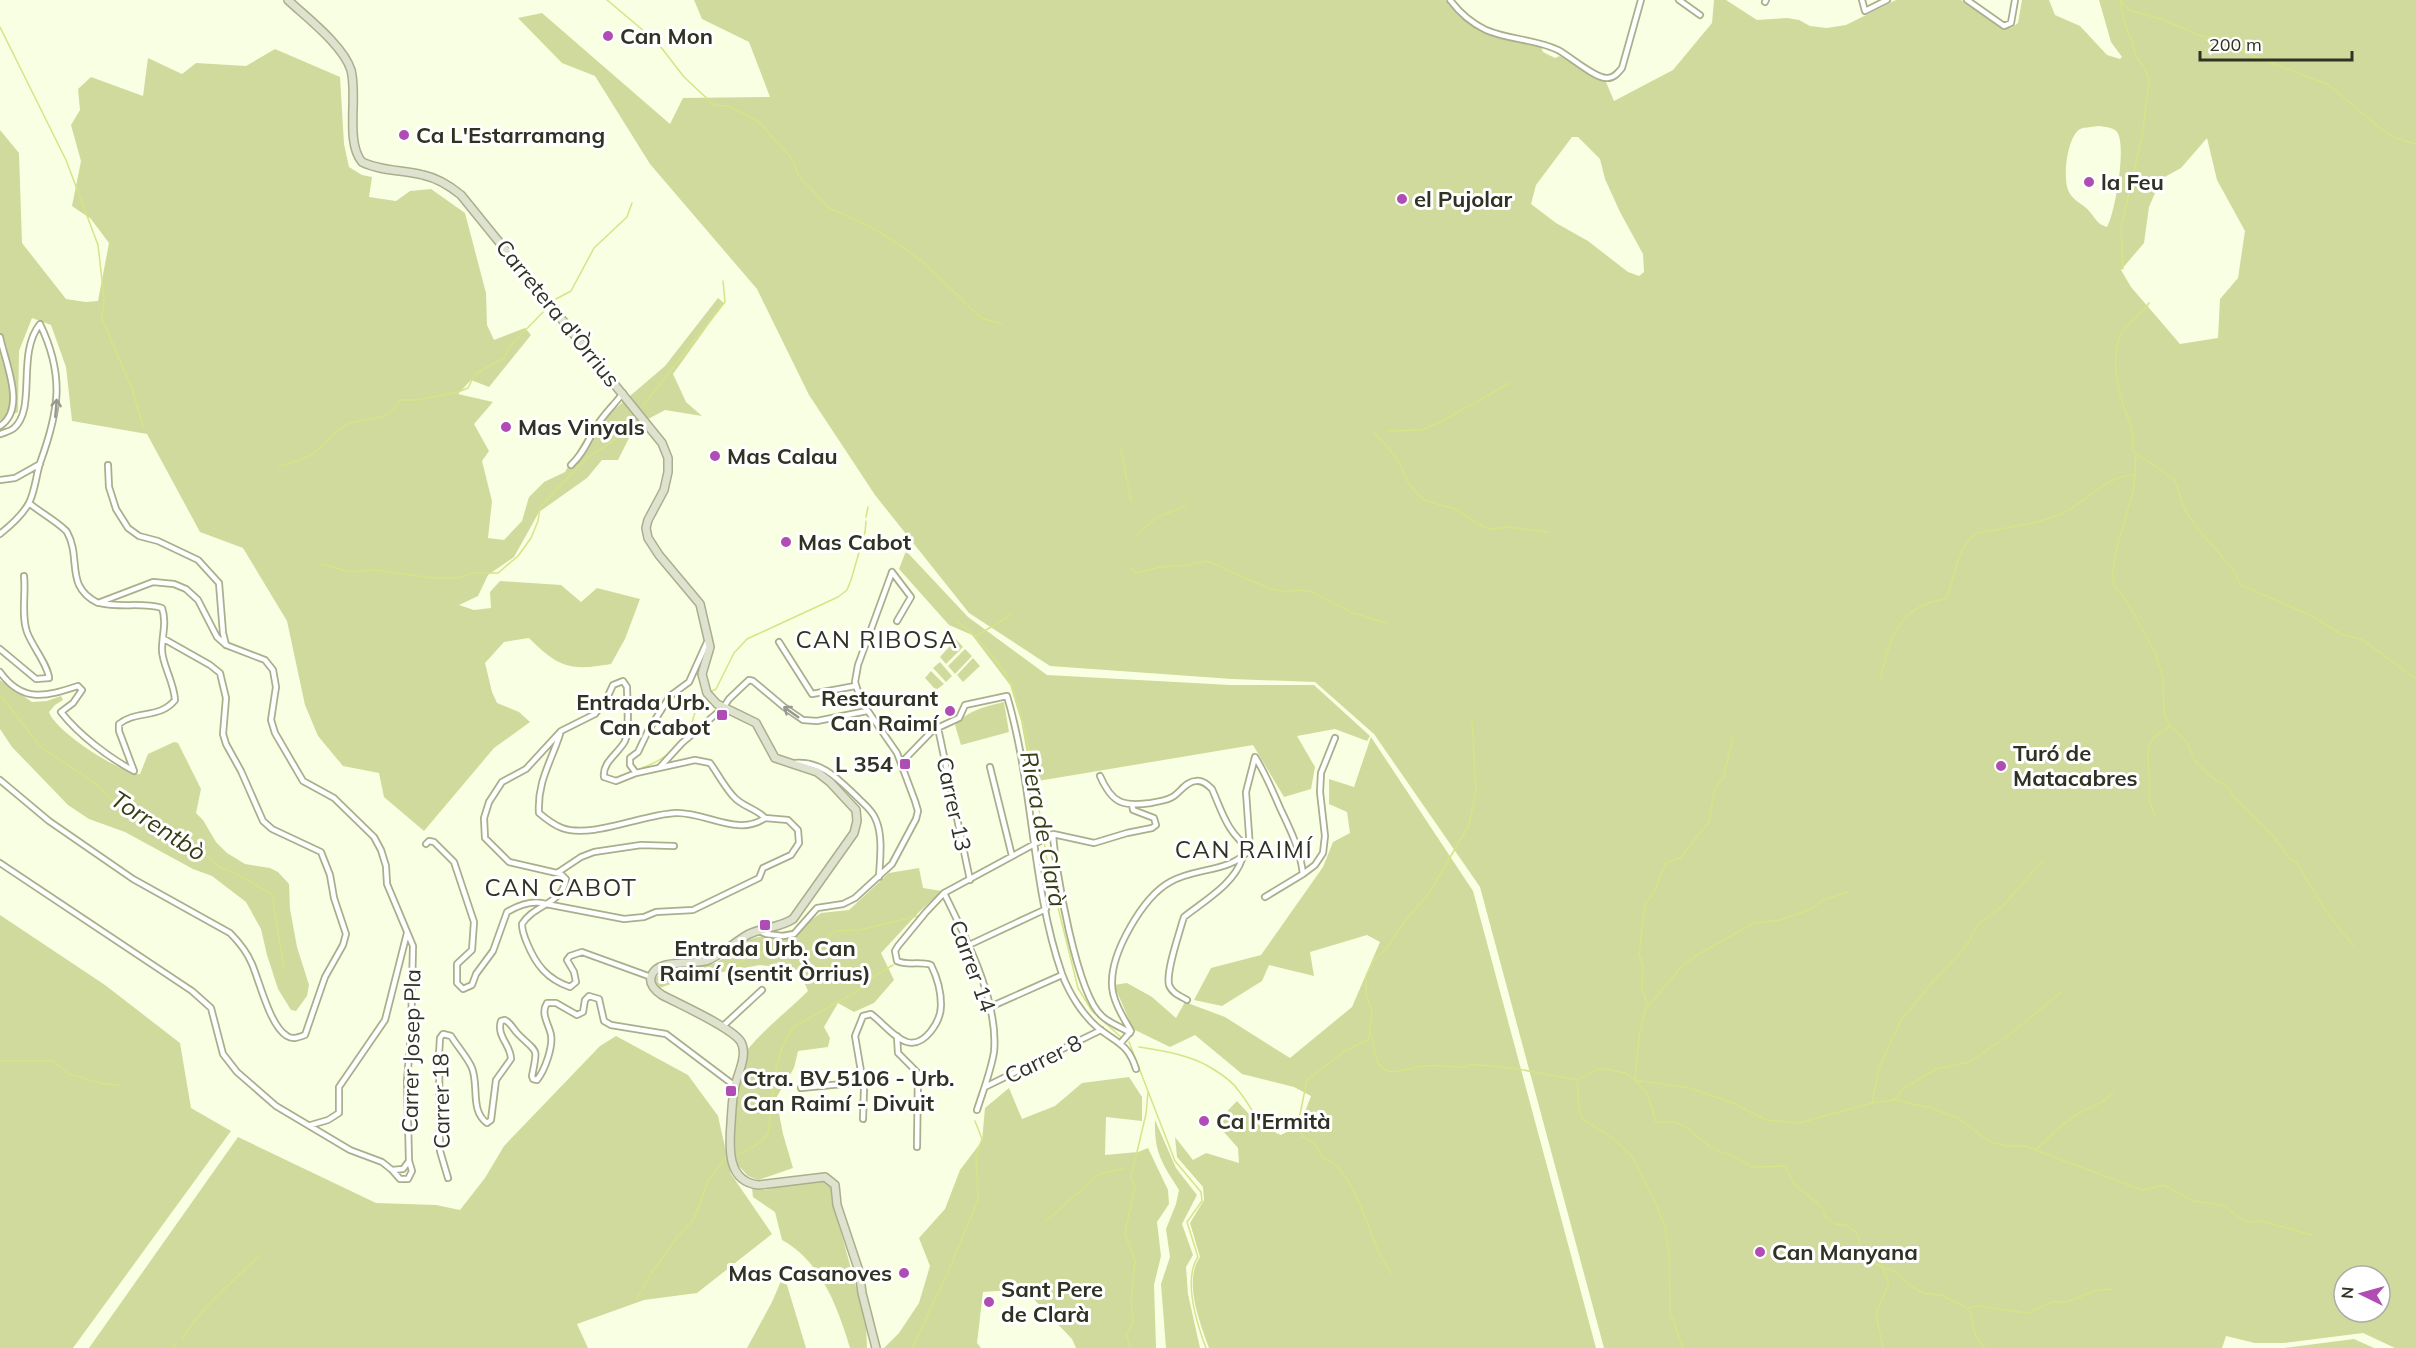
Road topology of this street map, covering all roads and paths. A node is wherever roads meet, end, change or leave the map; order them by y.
1 (288, 0) edge
2 (1450, 0) edge
3 (1641, 0) edge
4 (1679, 0) edge
5 (1862, 0) edge
6 (1887, 0) edge
7 (1966, 0) edge
8 (2014, 0) edge
9 (1700, 15) dead end
10 (0, 337) edge
11 (623, 393) junction
12 (0, 426) edge
13 (0, 435) edge
14 (40, 464) junction
15 (108, 465) dead end
16 (571, 465) dead end
17 (0, 480) edge
18 (29, 503) junction
19 (0, 534) edge
20 (24, 576) dead end
21 (98, 603) junction
22 (897, 621) dead end
23 (164, 639) junction
24 (709, 640) junction
25 (779, 642) dead end
26 (226, 645) junction
27 (0, 648) edge
28 (0, 672) edge
29 (855, 686) junction
30 (723, 708) junction
31 (867, 711) junction
32 (938, 728) junction
33 (561, 731) junction
34 (1335, 738) dead end
35 (901, 763) junction
36 (786, 764) junction
37 (660, 767) junction
38 (990, 767) dead end
39 (636, 773) junction
40 (1101, 776) dead end
41 (0, 780) edge
42 (1132, 804) junction
43 (765, 818) junction
44 (1053, 834) junction
45 (426, 844) dead end
46 (1035, 844) junction
47 (674, 846) dead end
48 (1250, 849) junction
49 (1012, 856) junction
50 (1242, 858) junction
51 (0, 863) edge
52 (557, 873) junction
53 (1303, 874) junction
54 (879, 877) junction
55 (970, 880) junction
56 (944, 893) junction
57 (1265, 897) dead end
58 (546, 904) junction
59 (1046, 909) junction
60 (759, 931) junction
61 (407, 933) junction
62 (969, 945) junction
63 (1062, 975) junction
64 (651, 977) junction
65 (762, 990) dead end
66 (1187, 1000) dead end
67 (990, 1007) junction
68 (722, 1027) junction
69 (1101, 1030) junction
70 (1130, 1033) junction
71 (897, 1036) junction
72 (1120, 1044) junction
73 (1136, 1069) dead end
74 (863, 1082) junction
75 (735, 1086) junction
76 (984, 1087) junction
77 (801, 1088) dead end
78 (977, 1110) dead end
79 (863, 1119) dead end
80 (310, 1125) junction
81 (917, 1147) dead end
82 (409, 1161) junction
83 (392, 1170) junction
84 (448, 1178) dead end
85 (876, 1348) edge

1 - 11 street, Carretera d'Òrrius
2 - 3 street
4 - 9 street
5 - 6 street
7 - 8 street
10 - 12 street
11 - 16 street
11 - 24 street, Carretera d'Òrrius
14 -> 13 street
14 - 17 street
14 - 18 street
15 - 26 street
18 - 19 street
18 - 21 street
20 - 27 street
21 - 23 street
21 - 26 street
22 - 29 street
23 - 28 street
23 - 41 street
24 - 30 street, Carretera d'Òrrius
24 - 39 street
25 - 29 street
26 - 61 street, Carrer Josep Pla
29 - 31 street
31 -> 30 street
30 - 36 street, Carretera d'Òrrius
30 - 37 street
31 - 35 street
32 - 35 street
32 - 46 street
32 - 55 street, Carrer 13
33 - 39 street
33 - 43 street
33 - 52 street
34 - 53 street
35 - 54 street
36 - 54 street
36 - 60 street
37 - 39 street
37 - 43 street
38 - 49 street
40 - 42 street
42 - 44 street
42 - 48 street
43 - 58 street
44 - 46 street
44 - 70 street
45 - 58 street
46 - 49 street
46 - 59 street
47 - 52 street
48 - 50 street
48 - 53 street
49 - 55 street
50 - 66 street
50 - 70 street
51 - 80 street
52 - 58 street
53 - 57 street
54 - 60 street
55 - 56 street
56 - 62 street, Carrer 14
56 - 71 street
58 - 64 street
59 - 62 street
59 - 63 street
60 - 64 street
61 - 80 street
61 - 82 street, Carrer Josep Pla
62 - 67 street, Carrer 14
63 - 67 street
63 - 69 street
64 - 68 street
65 - 68 street
67 - 76 street, Carrer 14
68 - 75 street
69 - 72 street
69 - 76 street, Carrer 8
70 - 72 street
71 - 74 street
71 - 81 street
72 - 73 street
74 - 77 street
74 - 79 street
75 - 84 street, Carrer 18
75 - 85 street
76 - 78 street, Carrer 14
80 - 83 street
82 - 83 street, Carrer Josep Pla
82 - 83 street

